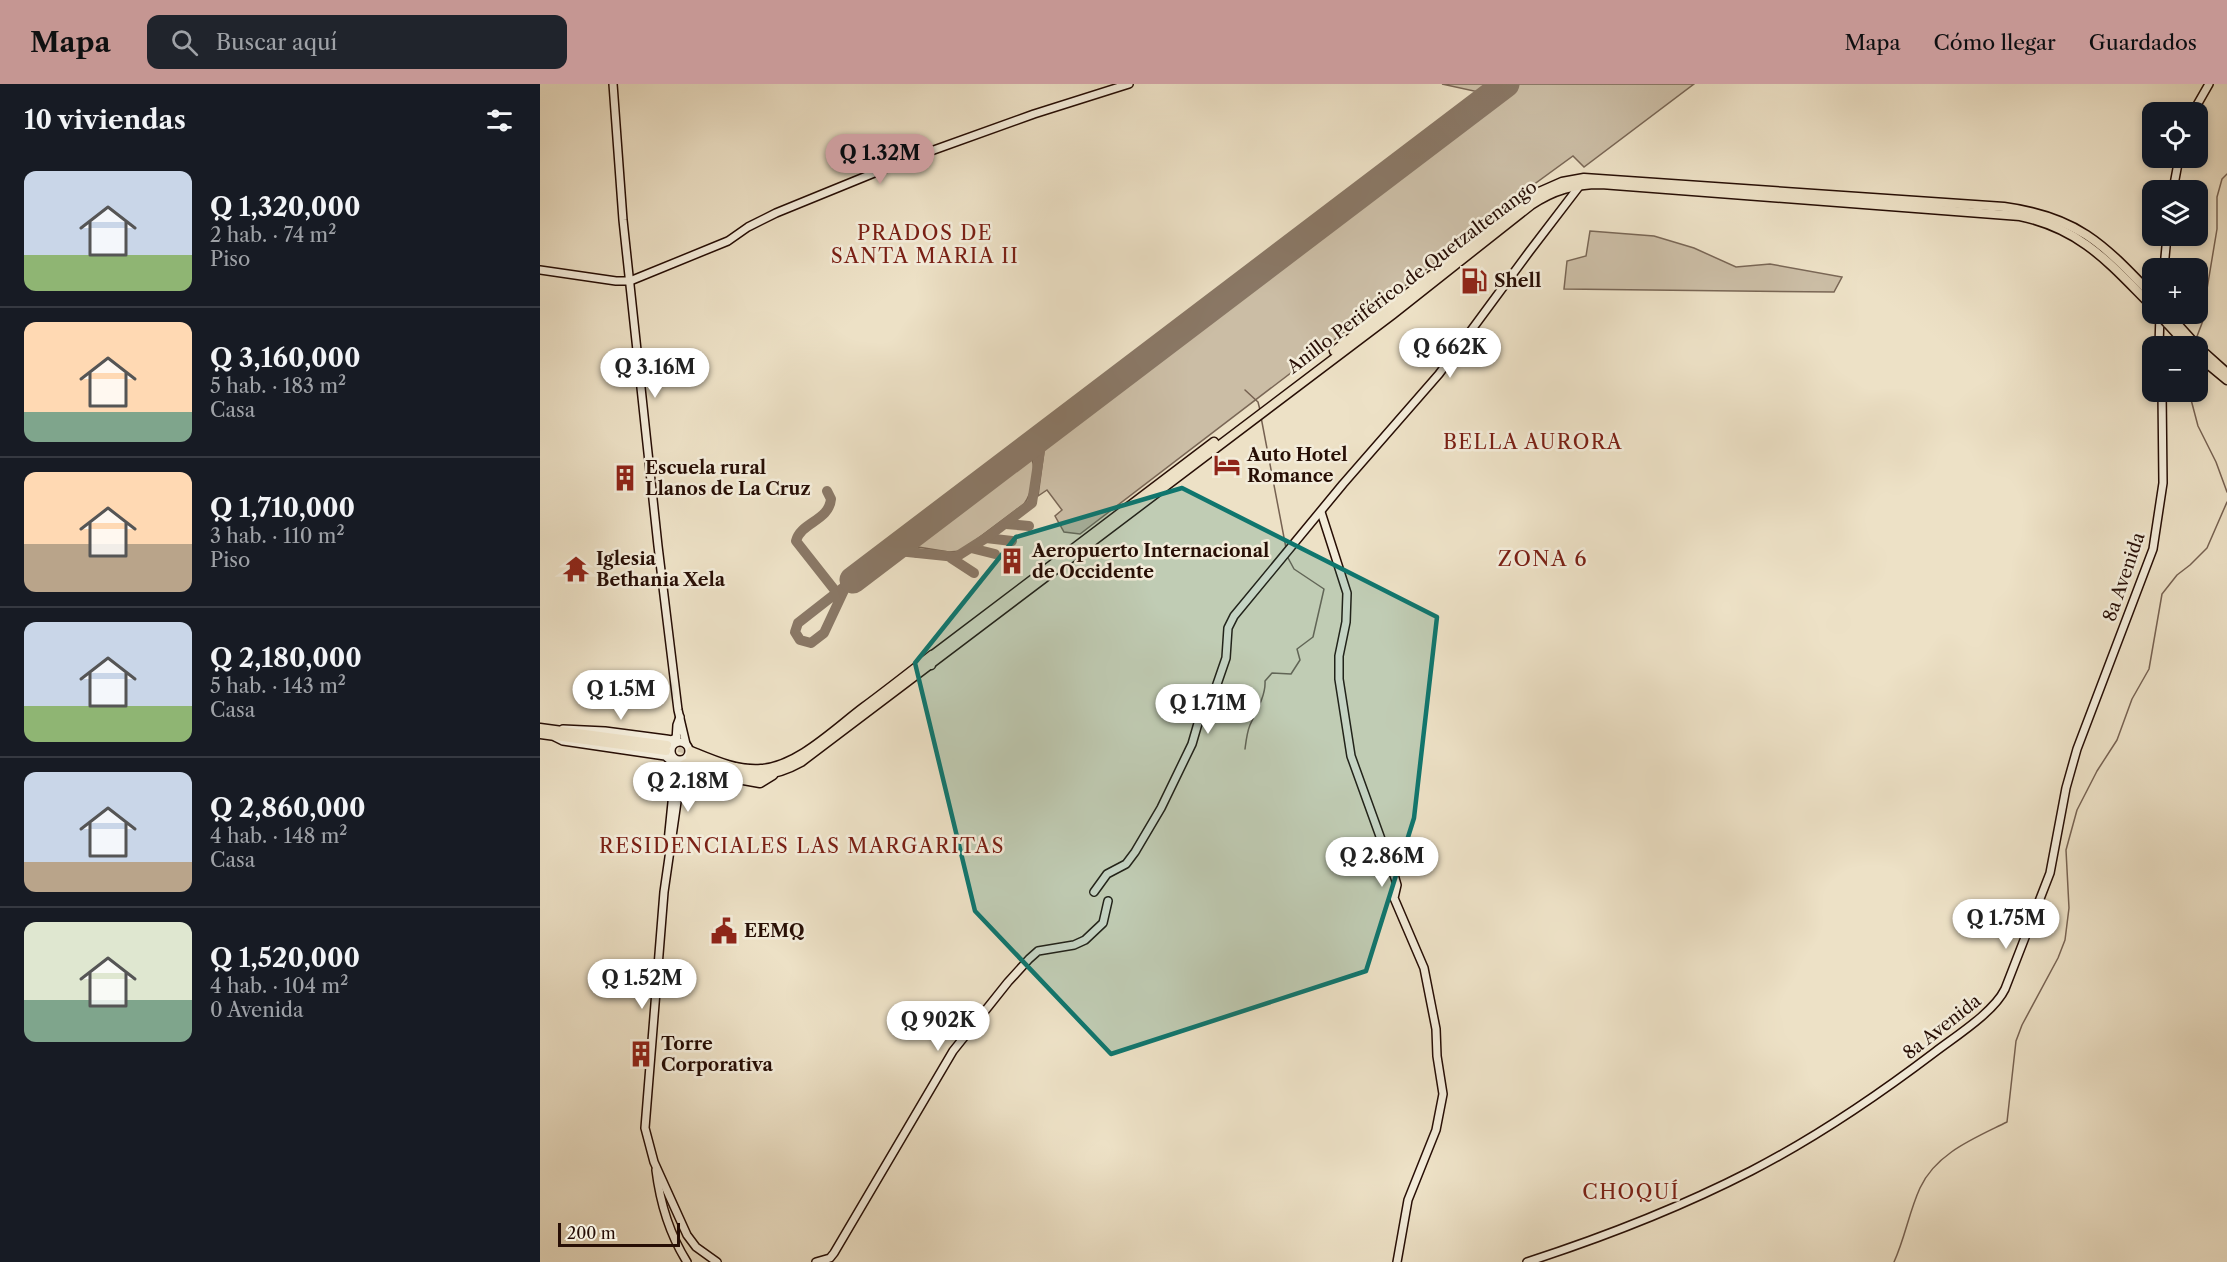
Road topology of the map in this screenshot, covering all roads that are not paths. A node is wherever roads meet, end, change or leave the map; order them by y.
1 (613, 84) edge
2 (1129, 84) edge
3 (2209, 84) edge
4 (2199, 102) edge
5 (1655, 182) junction
6 (1581, 184) junction
7 (1686, 191) junction
8 (1798, 194) junction
9 (1887, 200) junction
10 (1832, 202) junction
11 (2032, 211) junction
12 (1982, 214) junction
13 (540, 270) edge
14 (1432, 276) junction
15 (630, 281) junction
16 (2142, 286) edge
17 (2142, 296) edge
18 (1401, 308) junction
19 (2173, 324) edge
20 (2182, 336) edge
21 (2208, 359) edge
22 (2208, 361) edge
23 (2227, 373) edge
24 (2227, 380) edge
25 (2162, 402) edge
26 (1261, 410) junction
27 (1321, 512) junction
28 (963, 632) junction
29 (933, 655) junction
30 (931, 665) junction
31 (680, 717) junction
32 (540, 728) edge
33 (556, 733) junction
34 (540, 734) edge
35 (671, 744) junction
36 (684, 756) junction
37 (778, 772) junction
38 (1094, 892) dead end
39 (1108, 901) dead end
40 (654, 1162) junction
41 (687, 1262) edge
42 (717, 1262) edge
43 (816, 1262) edge
44 (1397, 1262) edge
45 (1527, 1262) edge

1 - 15 street
2 - 15 street
3 - 4 street
5 - 6 highway
5 - 8 highway, Anillo Periférico de Quetzaltenango
5 - 14 highway, Anillo Periférico de Quetzaltenango
6 - 7 highway, Anillo Periférico de Quetzaltenango
6 - 18 highway, Anillo Periférico de Quetzaltenango
6 - 27 street
7 - 8 highway
7 - 10 highway, Anillo Periférico de Quetzaltenango
8 - 9 highway, Anillo Periférico de Quetzaltenango
9 - 10 highway
9 - 11 highway, Anillo Periférico de Quetzaltenango
10 - 12 highway, Anillo Periférico de Quetzaltenango
11 - 12 highway
11 - 16 highway, Anillo Periférico de Quetzaltenango
12 - 17 highway, Anillo Periférico de Quetzaltenango
13 - 15 street
14 - 18 highway
14 - 26 highway, Anillo Periférico de Quetzaltenango
15 - 31 street
18 - 26 highway, Anillo Periférico de Quetzaltenango
19 - 20 highway
21 - 23 highway
22 - 24 highway
25 - 45 street, 8a Avenida
26 - 28 highway, Anillo Periférico de Quetzaltenango
26 - 30 highway, Anillo Periférico de Quetzaltenango
27 - 38 street
27 - 44 street
28 - 29 highway, Anillo Periférico de Quetzaltenango
28 - 30 highway
29 - 30 highway
29 - 36 highway, Anillo Periférico de Quetzaltenango
30 - 37 highway, Anillo Periférico de Quetzaltenango
31 - 35 street
31 - 36 street
32 - 33 highway
33 - 34 highway
33 - 35 highway
33 - 36 street
35 - 36 street
35 - 36 street
36 - 37 highway, Anillo Periférico de Quetzaltenango
36 - 37 highway
36 - 40 street
39 - 43 street
40 - 41 street
40 - 42 street

